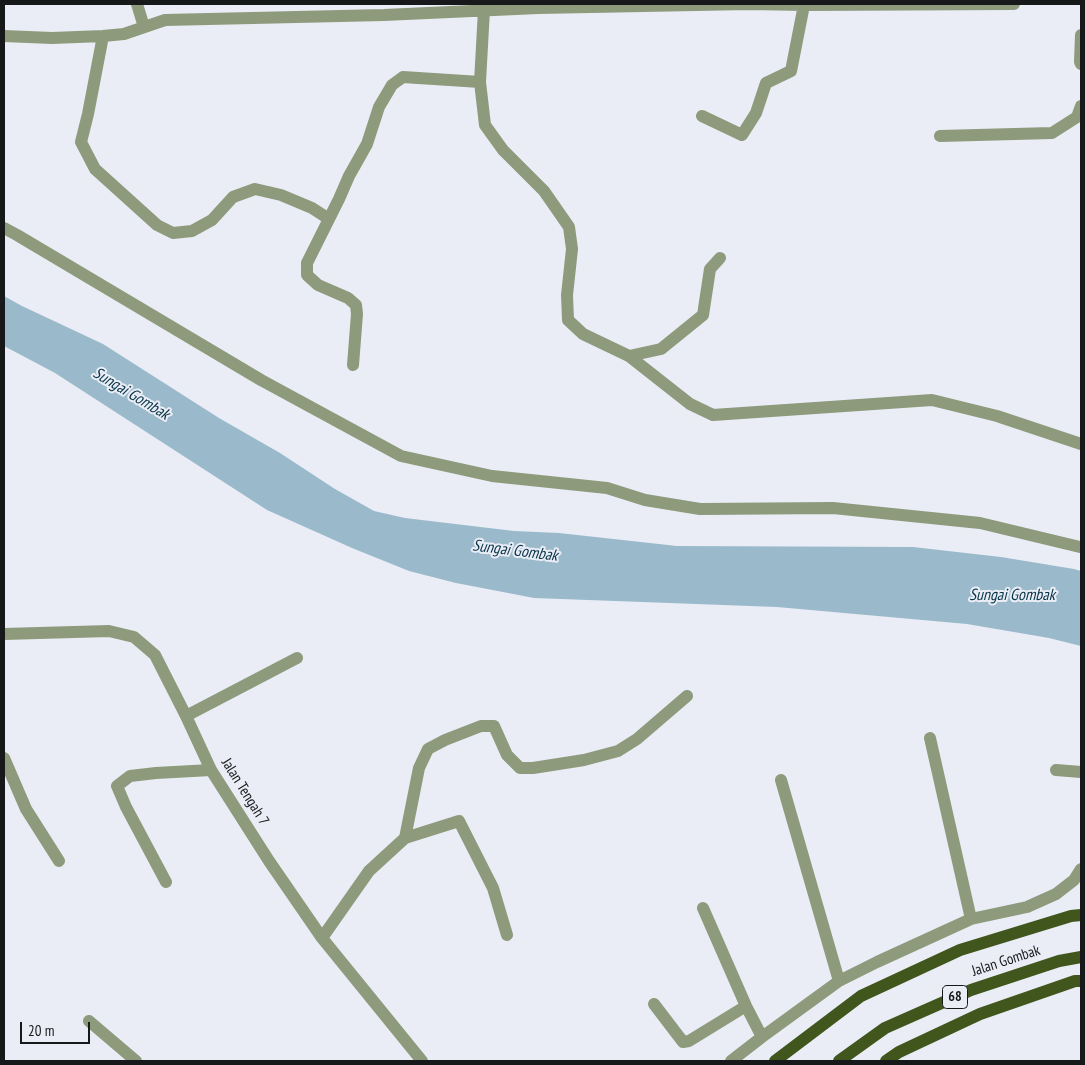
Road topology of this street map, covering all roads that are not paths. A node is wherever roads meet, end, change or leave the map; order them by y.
1 (137, 4) edge
2 (749, 4) edge
3 (1014, 4) edge
4 (804, 5) junction
5 (538, 6) edge
6 (484, 10) junction
7 (144, 27) junction
8 (4, 36) edge
9 (103, 36) junction
10 (1081, 36) edge
11 (1081, 64) edge
12 (480, 82) junction
13 (1081, 106) edge
14 (702, 116) dead end
15 (940, 136) dead end
16 (329, 219) junction
17 (4, 228) edge
18 (720, 258) dead end
19 (629, 356) junction
20 (353, 365) dead end
21 (1081, 444) edge
22 (1080, 547) edge
23 (4, 634) edge
24 (297, 658) dead end
25 (687, 696) dead end
26 (186, 716) junction
27 (930, 738) dead end
28 (4, 758) edge
29 (211, 770) junction
30 (1056, 770) dead end
31 (1081, 772) edge
32 (781, 780) dead end
33 (405, 838) junction
34 (59, 861) dead end
35 (1081, 869) edge
36 (166, 882) dead end
37 (1081, 907) edge
38 (702, 908) dead end
39 (1078, 918) edge
40 (971, 919) junction
41 (508, 935) dead end
42 (322, 938) junction
43 (1081, 958) edge
44 (1079, 980) edge
45 (839, 981) junction
46 (654, 1004) dead end
47 (746, 1006) junction
48 (89, 1021) dead end
49 (762, 1037) junction
50 (136, 1061) edge
51 (422, 1061) edge
52 (731, 1061) edge
53 (775, 1061) edge
54 (839, 1061) edge
55 (886, 1061) edge

1 - 7 street
2 - 4 street
2 - 5 street
3 - 4 street
4 - 14 street
5 - 6 street
6 - 7 street
6 - 12 street
7 - 9 street
8 - 9 street
9 - 16 street
10 - 11 street
12 - 16 street
12 - 19 street
13 - 15 street
16 - 20 street
17 - 22 street
18 - 19 street
19 - 21 street
23 - 26 street, Jalan Tengah 7
24 - 26 street
25 - 33 street
26 - 29 street, Jalan Tengah 7
27 - 40 street
28 - 34 street
29 - 36 street
29 - 42 street, Jalan Tengah 7
30 - 31 street
32 - 45 street
33 - 41 street
33 - 42 street
35 - 40 street
37 - 39 main road
38 - 47 street
39 - 53 main road
40 - 45 street
42 - 51 street, Jalan Tengah 7
43 - 54 main road, Jalan Gombak / 68
44 - 55 main road, 68
45 - 49 street
46 - 47 street
47 - 49 street
48 - 50 street
49 - 52 street

